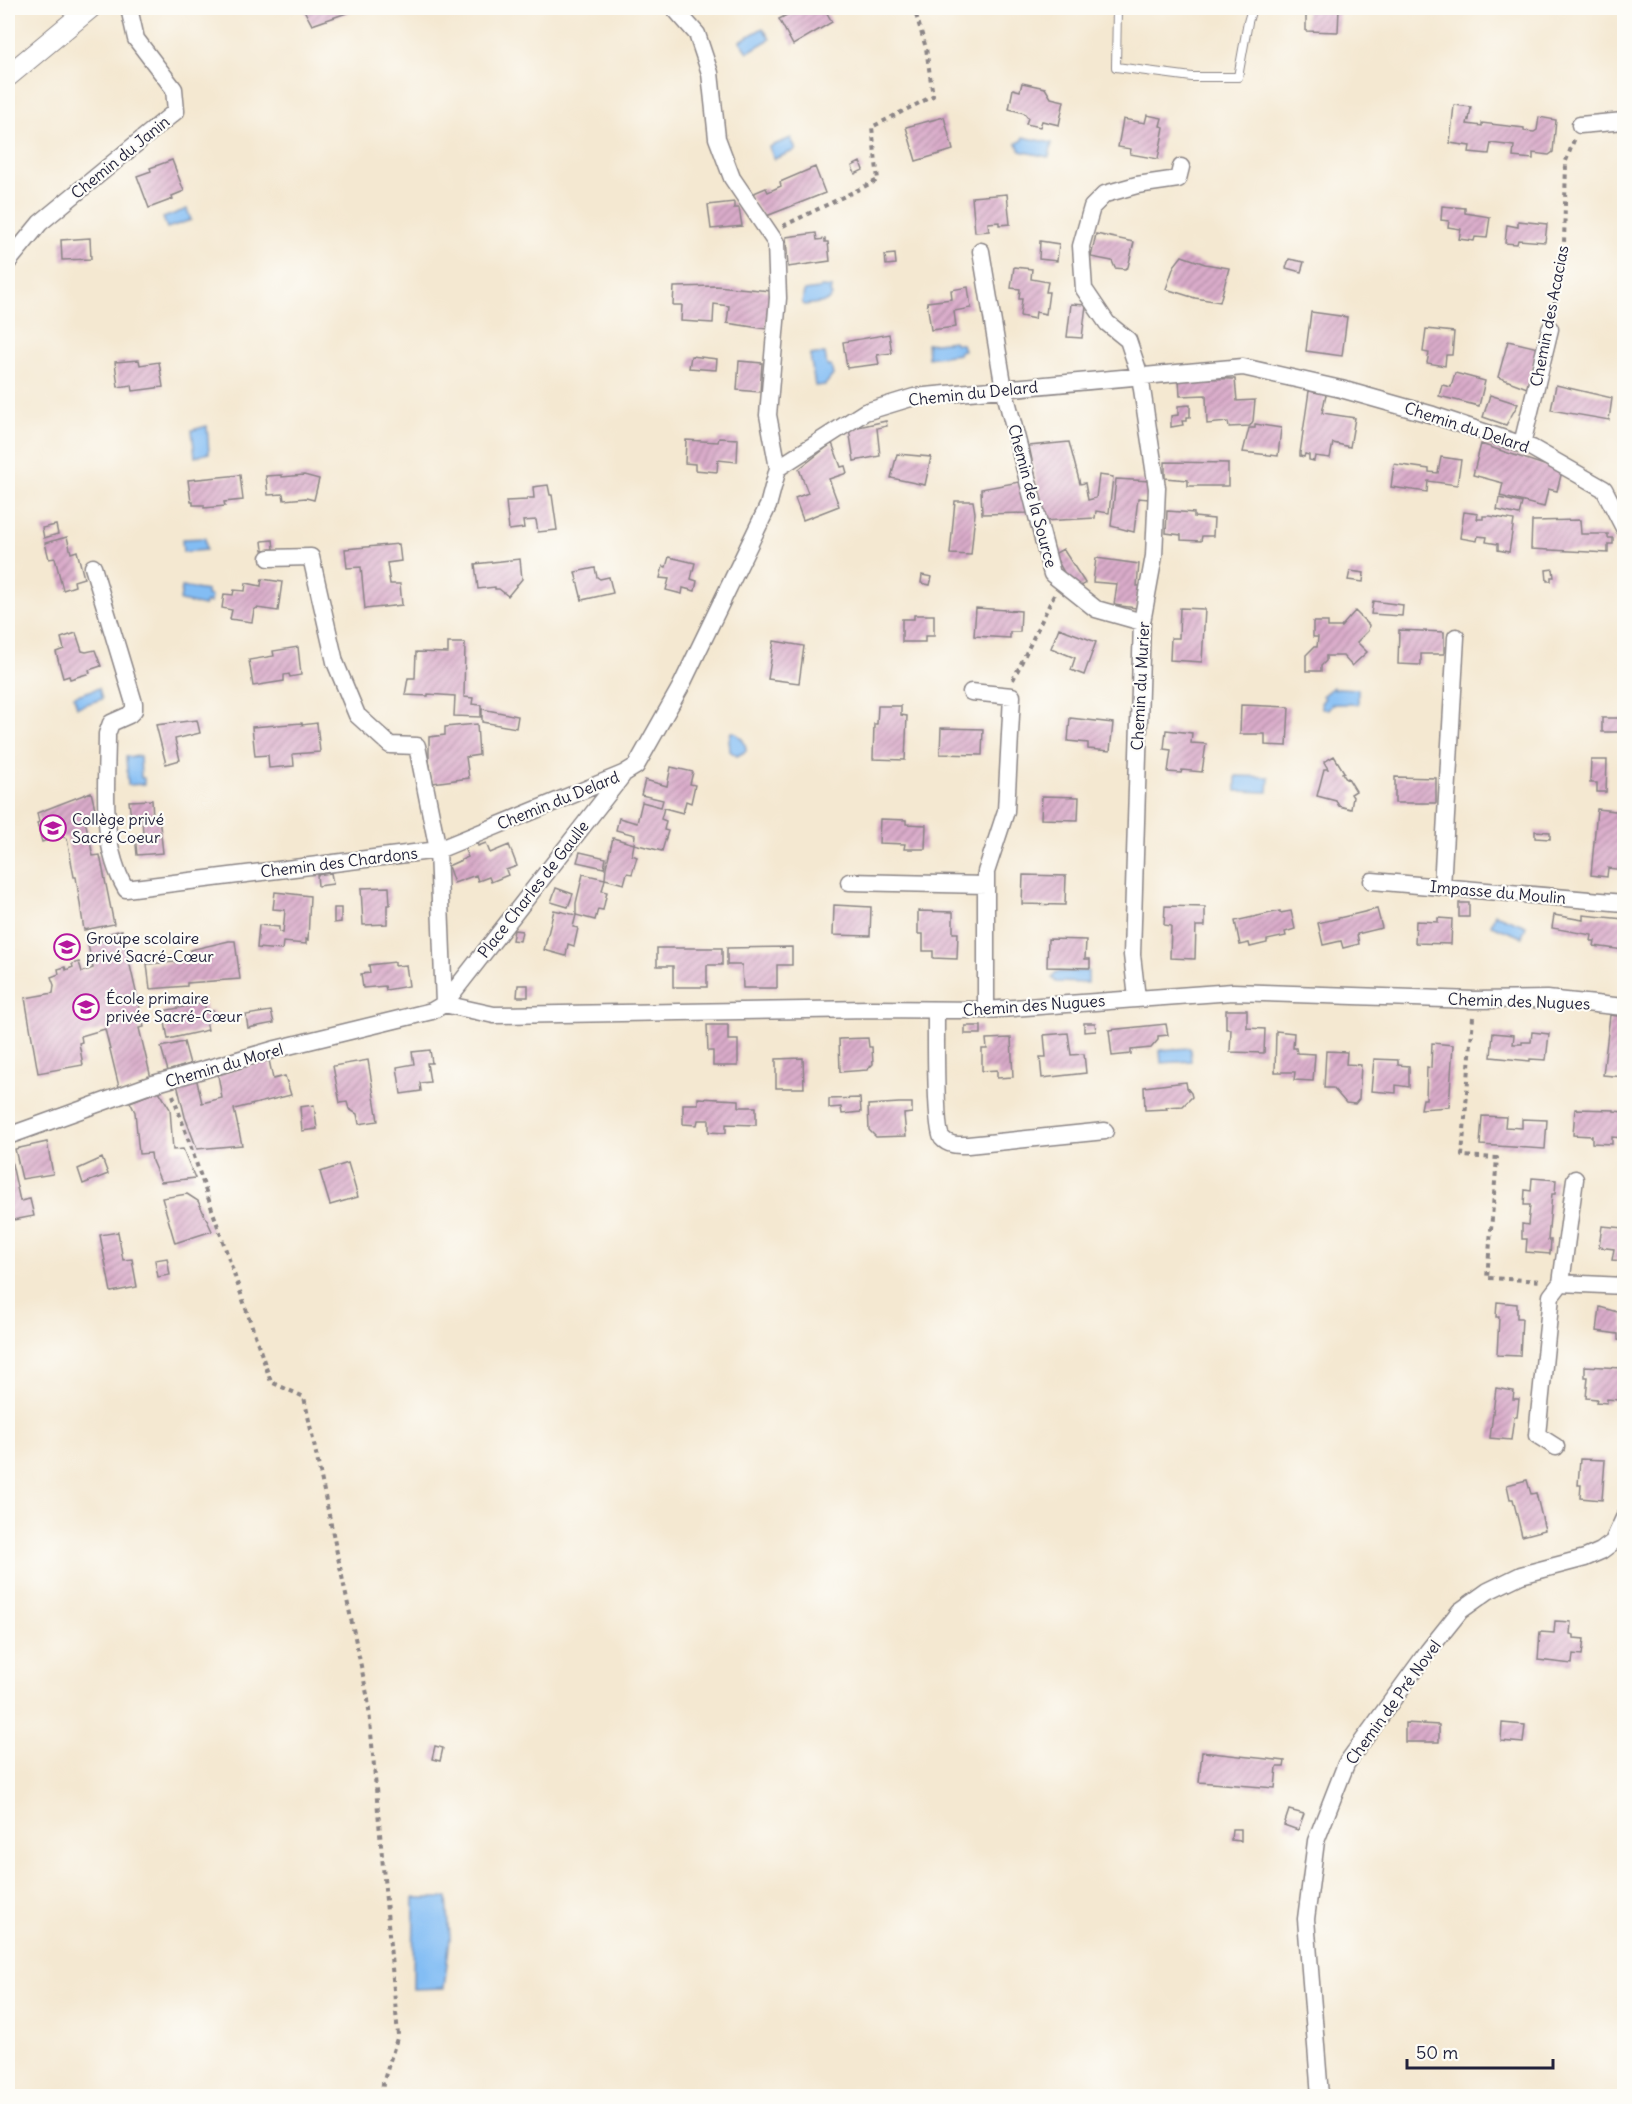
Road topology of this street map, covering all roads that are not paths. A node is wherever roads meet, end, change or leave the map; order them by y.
1 (90, 8) edge
2 (129, 8) edge
3 (674, 8) edge
4 (1117, 8) edge
5 (1252, 8) edge
6 (8, 76) edge
7 (1624, 121) edge
8 (1580, 125) road end
9 (1181, 167) dead end
10 (981, 251) dead end
11 (8, 262) edge
12 (1550, 329) road end
13 (1140, 376) junction
14 (1004, 388) junction
15 (1522, 444) junction
16 (778, 468) junction
17 (1624, 528) edge
18 (269, 558) dead end
19 (93, 567) dead end
20 (1142, 622) junction
21 (1456, 637) dead end
22 (971, 692) dead end
23 (623, 774) junction
24 (438, 849) junction
25 (1372, 881) dead end
26 (849, 882) dead end
27 (986, 885) junction
28 (1442, 887) junction
29 (1624, 903) edge
30 (1137, 998) junction
31 (444, 1004) junction
32 (1624, 1007) edge
33 (936, 1010) junction
34 (986, 1010) junction
35 (1105, 1131) dead end
36 (8, 1136) edge
37 (1575, 1179) dead end
38 (1560, 1283) junction
39 (1624, 1286) edge
40 (1556, 1447) dead end
41 (1624, 1519) edge
42 (1320, 2097) edge

1 - 6 street
2 - 11 street, Chemin du Janin
3 - 16 street
4 - 5 lane
7 - 8 street
9 - 13 street, Chemin du Murier
10 - 14 street, Chemin de la Source
12 - 15 street, Chemin des Acacias
13 - 14 street, Chemin du Delard
13 - 15 street, Chemin du Delard
13 - 20 street, Chemin du Murier
14 - 16 street, Chemin du Delard
14 - 20 street, Chemin de la Source
15 - 17 street, Chemin du Delard
16 - 23 street, Chemin du Delard
18 - 24 street, Chemin des Chardons
19 - 24 street, Chemin des Chardons
20 - 30 street, Chemin du Murier
21 - 28 street
22 - 27 street
23 - 24 street, Chemin du Delard
23 - 31 street, Place Charles de Gaulle
24 - 31 street
25 - 28 street, Impasse du Moulin
26 - 27 street
27 - 34 street
28 - 29 street, Impasse du Moulin
30 - 32 street, Chemin des Nugues
30 - 34 street, Chemin des Nugues
31 - 33 street, Chemin des Nugues
31 - 36 street, Chemin du Morel
33 - 34 street, Chemin des Nugues
33 - 35 street
37 - 38 street
38 - 39 street
38 - 40 street
41 - 42 street, Chemin de Pré Novel

